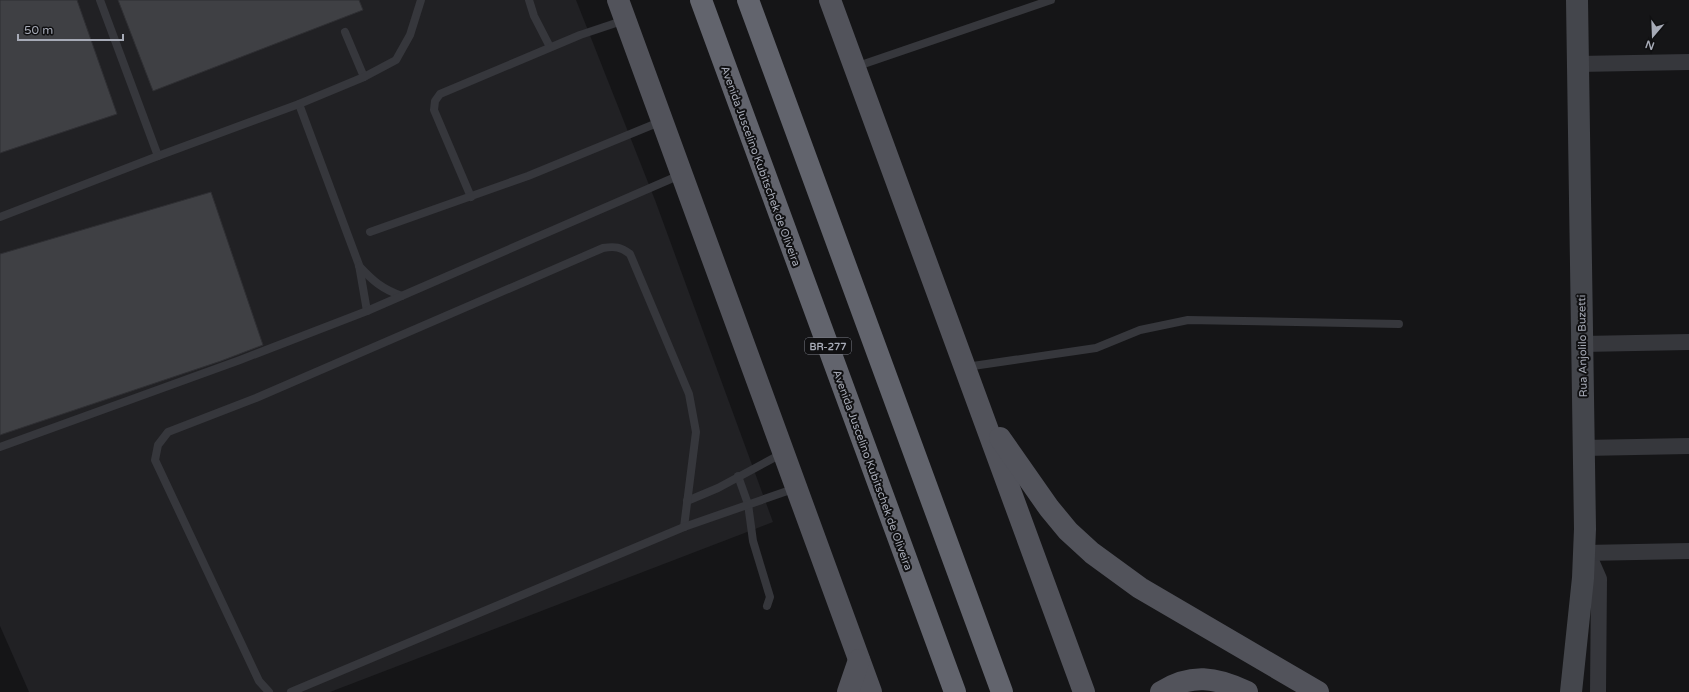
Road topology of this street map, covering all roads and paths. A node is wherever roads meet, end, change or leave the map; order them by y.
1 (100, 0) edge
2 (421, 0) edge
3 (529, 0) edge
4 (701, 0) edge
5 (748, 0) edge
6 (830, 0) edge
7 (1051, 0) edge
8 (1577, 0) edge
9 (621, 10) edge
10 (345, 32) dead end
11 (550, 47) junction
12 (1689, 62) edge
13 (1578, 64) junction
14 (855, 66) junction
15 (364, 77) junction
16 (299, 104) junction
17 (662, 121) junction
18 (158, 156) junction
19 (682, 174) junction
20 (471, 197) junction
21 (0, 217) edge
22 (370, 232) dead end
23 (359, 265) junction
24 (402, 296) junction
25 (367, 311) junction
26 (1399, 324) dead end
27 (1689, 342) edge
28 (1582, 344) junction
29 (965, 367) junction
30 (982, 413) junction
31 (1689, 446) edge
32 (0, 447) edge
33 (1584, 448) junction
34 (784, 452) junction
35 (738, 476) junction
36 (797, 487) junction
37 (687, 501) junction
38 (748, 504) junction
39 (684, 527) junction
40 (1689, 551) edge
41 (1584, 553) junction
42 (767, 606) dead end
43 (859, 660) junction
44 (269, 692) edge
45 (291, 692) edge
46 (848, 692) edge
47 (871, 692) edge
48 (955, 692) edge
49 (1002, 692) edge
50 (1084, 692) edge
51 (1160, 692) edge
52 (1247, 692) edge
53 (1318, 692) edge
54 (1571, 692) edge
55 (1598, 692) edge

1 - 18 lane
2 - 15 lane
3 - 11 lane
4 - 48 highway, Avenida Juscelino Kubitschek de Oliveira / BR-277
5 - 49 highway
6 - 14 main road
7 - 14 lane
8 - 13 main road, Rua Anjolilo Buzetti
9 - 11 lane
9 - 17 main road
10 - 15 lane
11 - 20 lane
12 - 13 street
13 - 28 main road, Rua Anjolilo Buzetti
14 - 29 main road
15 - 16 lane
16 - 18 lane
16 - 23 lane
17 - 19 main road
17 - 20 lane
18 - 21 lane
19 - 24 lane
19 - 34 main road
20 - 22 lane
23 - 24 lane
23 - 25 lane
24 - 25 lane
25 - 32 lane
26 - 29 lane
27 - 28 street
28 - 33 main road, Rua Anjolilo Buzetti
29 - 30 main road
30 - 50 main road
30 - 53 main road
31 - 33 street
33 - 41 main road, Rua Anjolilo Buzetti
34 - 35 lane
34 - 36 main road
35 - 37 lane
35 - 38 lane
36 - 38 lane
36 - 43 main road
37 - 39 lane
37 - 44 lane
38 - 39 lane
38 - 42 lane
39 - 45 lane
40 - 41 street
41 - 54 main road, Rua Anjolilo Buzetti
41 - 55 street
43 - 46 main road
43 - 47 main road
51 - 52 main road

